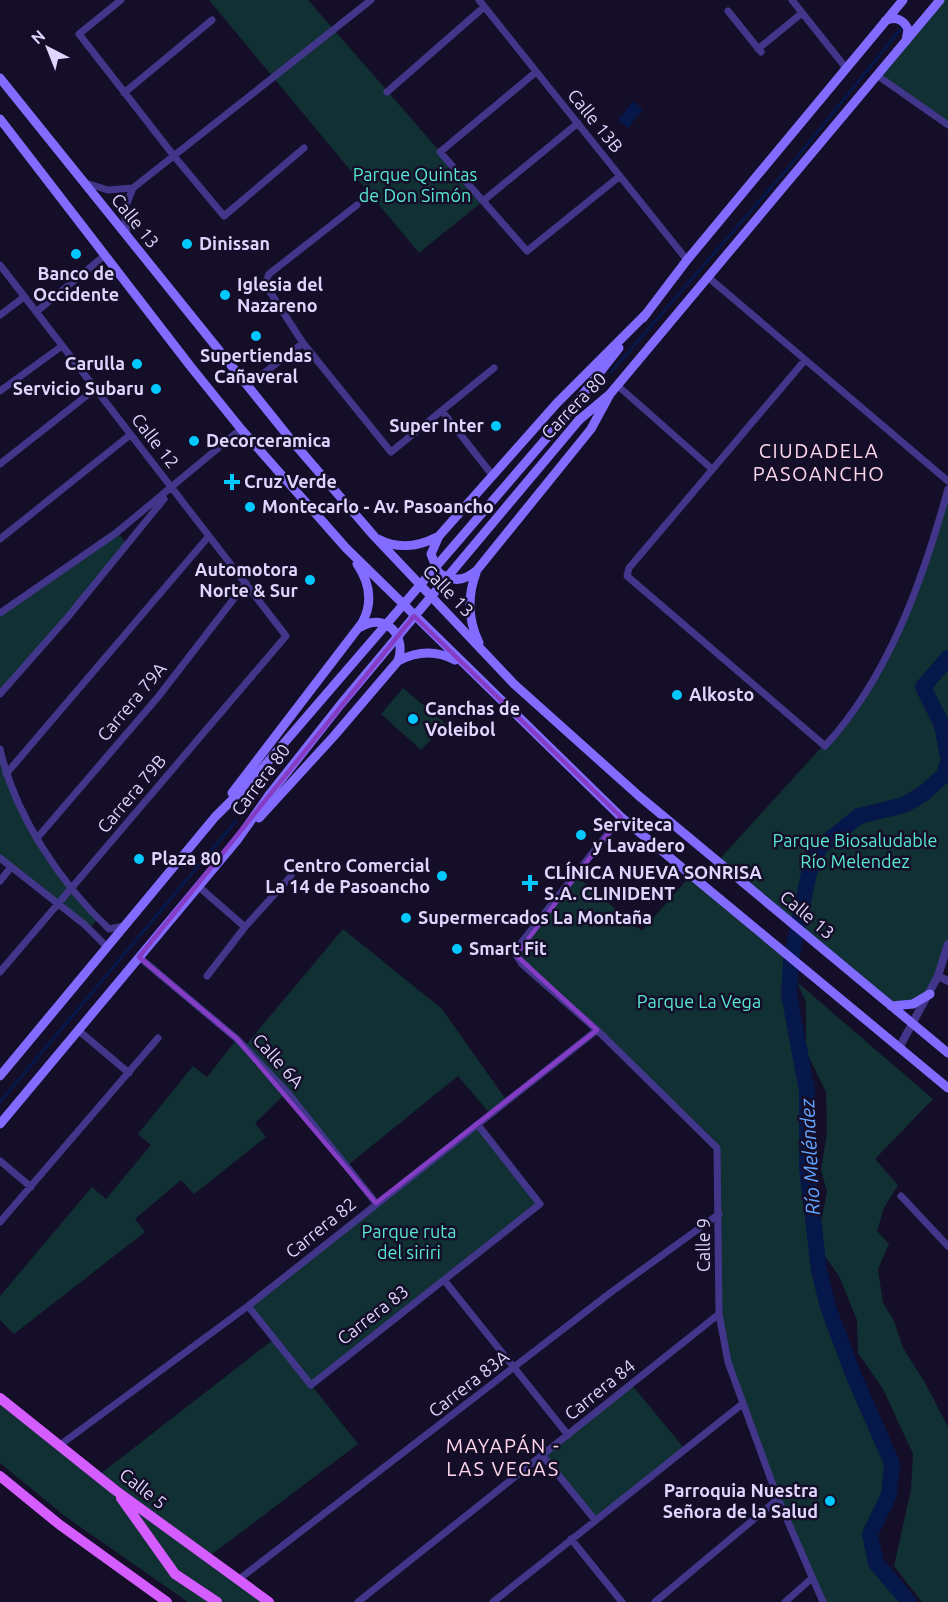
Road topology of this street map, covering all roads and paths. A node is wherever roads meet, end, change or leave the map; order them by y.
1 (121, 0) edge
2 (371, 0) edge
3 (479, 0) edge
4 (792, 0) edge
5 (903, 0) edge
6 (940, 0) edge
7 (484, 7) junction
8 (728, 11) dead end
9 (802, 13) junction
10 (212, 20) dead end
11 (882, 25) junction
12 (905, 43) junction
13 (846, 68) junction
14 (536, 72) junction
15 (878, 76) junction
16 (0, 78) edge
17 (387, 92) dead end
18 (124, 93) junction
19 (0, 119) edge
20 (578, 123) junction
21 (948, 125) edge
22 (304, 148) dead end
23 (174, 156) junction
24 (620, 176) junction
25 (83, 182) junction
26 (133, 188) junction
27 (483, 201) junction
28 (357, 204) dead end
29 (129, 240) junction
30 (104, 256) junction
31 (687, 260) junction
32 (0, 265) edge
33 (709, 278) junction
34 (24, 297) junction
35 (36, 312) junction
36 (647, 313) junction
37 (0, 315) edge
38 (303, 343) junction
39 (62, 346) junction
40 (806, 360) junction
41 (494, 368) dead end
42 (617, 385) junction
43 (247, 386) junction
44 (95, 389) junction
45 (0, 391) edge
46 (610, 394) junction
47 (442, 411) junction
48 (242, 429) junction
49 (130, 435) junction
50 (0, 464) edge
51 (712, 469) junction
52 (493, 476) junction
53 (948, 481) edge
54 (172, 489) junction
55 (948, 489) edge
56 (209, 536) junction
57 (374, 536) junction
58 (439, 536) junction
59 (0, 539) edge
60 (346, 548) junction
61 (477, 570) junction
62 (246, 583) junction
63 (0, 613) edge
64 (358, 629) junction
65 (286, 636) joint
66 (484, 652) junction
67 (398, 661) junction
68 (462, 665) junction
69 (0, 694) edge
70 (0, 749) edge
71 (6, 774) junction
72 (621, 817) junction
73 (215, 818) junction
74 (38, 837) junction
75 (238, 838) junction
76 (0, 858) edge
77 (11, 867) junction
78 (291, 876) dead end
79 (0, 881) edge
80 (198, 886) junction
81 (71, 888) junction
82 (58, 903) junction
83 (125, 926) junction
84 (245, 927) junction
85 (948, 944) edge
86 (107, 947) junction
87 (139, 957) junction
88 (0, 972) edge
89 (207, 976) dead end
90 (938, 976) junction
91 (948, 981) edge
92 (930, 994) junction
93 (890, 1006) junction
94 (913, 1025) junction
95 (78, 1030) junction
96 (597, 1030) junction
97 (158, 1038) dead end
98 (899, 1048) junction
99 (948, 1053) edge
100 (129, 1072) junction
101 (0, 1076) edge
102 (948, 1088) edge
103 (0, 1124) edge
104 (478, 1125) junction
105 (0, 1161) edge
106 (31, 1187) junction
107 (901, 1196) dead end
108 (376, 1203) junction
109 (719, 1214) junction
110 (0, 1222) edge
111 (948, 1246) edge
112 (444, 1280) junction
113 (248, 1306) junction
114 (719, 1314) junction
115 (514, 1368) junction
116 (0, 1398) edge
117 (741, 1405) junction
118 (568, 1435) junction
119 (60, 1445) junction
120 (542, 1455) junction
121 (0, 1476) edge
122 (115, 1490) junction
123 (778, 1499) junction
124 (595, 1520) junction
125 (571, 1539) junction
126 (238, 1580) junction
127 (812, 1580) junction
128 (167, 1602) edge
129 (217, 1602) edge
130 (269, 1602) edge
131 (358, 1602) edge
132 (493, 1602) edge
133 (622, 1602) edge
134 (655, 1602) edge
135 (785, 1602) edge
136 (823, 1602) edge

1 - 18 street
2 - 23 street
3 - 7 street, Calle 13B
4 - 9 street
5 - 11 main road, Carrera 80
6 - 12 main road, Carrera 80
7 - 14 street, Calle 13B
7 - 17 street
8 - 9 street
9 - 13 street
10 - 18 street
11 - 12 main road
11 - 13 main road, Carrera 80
12 - 15 main road, Carrera 80
13 - 31 main road, Carrera 80
14 - 20 street, Calle 13B
14 - 27 street
15 - 21 street
15 - 33 main road, Carrera 80
16 - 25 main road, Calle 13
18 - 23 street
19 - 30 main road
20 - 24 street, Calle 13B
20 - 27 street
22 - 23 street
23 - 26 street
24 - 27 street
24 - 31 street, Calle 13B
25 - 26 street
25 - 29 main road, Calle 13
26 - 29 street
28 - 38 street
29 - 43 main road, Calle 13
30 - 35 street
30 - 48 main road
31 - 36 main road, Carrera 80
32 - 34 street, Calle 12
33 - 40 street
33 - 42 main road, Carrera 80
34 - 35 street, Calle 12
34 - 37 street
35 - 39 street, Calle 12
36 - 52 main road
36 - 73 main road, Carrera 80, bridge
38 - 43 street
38 - 47 street
39 - 44 street, Calle 12
39 - 45 street
40 - 51 street
40 - 53 street
41 - 47 street
42 - 46 main road, Carrera 80
42 - 51 street
43 - 57 main road, Calle 13
44 - 49 street, Calle 12
44 - 50 street
46 - 61 main road
46 - 75 main road, Carrera 80, bridge
47 - 52 street
48 - 54 street
48 - 60 main road
49 - 54 street, Calle 12
49 - 59 street
51 - 55 street
52 - 58 main road
54 - 56 street, Calle 12
54 - 63 street
54 - 69 street
56 - 62 street, Calle 12
56 - 71 street
57 - 58 main road
57 - 66 main road, Calle 13
58 - 61 main road
60 - 64 main road, Carrera 80
60 - 68 main road
61 - 66 main road
62 - 65 street, Calle 12
62 - 74 street, Carrera 79A
64 - 67 main road
64 - 73 main road, Carrera 80
65 - 81 street, Carrera 79B
66 - 93 main road, Calle 13
67 - 68 main road
67 - 75 main road, Carrera 80
68 - 72 main road
70 - 71 street
71 - 74 street
72 - 96 street, Calle 9
72 - 98 main road
73 - 83 main road, Carrera 80
74 - 81 street
75 - 80 main road, Carrera 80
76 - 77 street
77 - 79 street
77 - 82 street
78 - 84 street
80 - 84 street
80 - 87 main road, Carrera 80
81 - 82 street, Carrera 79B
81 - 83 street
82 - 86 street
82 - 88 street, Carrera 79B
83 - 86 main road, Carrera 80
84 - 89 street
85 - 90 street
86 - 101 main road, Carrera 80
87 - 95 main road, Carrera 80
87 - 108 street, Calle 6A
90 - 91 street
90 - 92 street
92 - 93 main road
92 - 94 street
93 - 94 main road, Calle 13
94 - 98 street
94 - 99 main road, Calle 13
95 - 100 street
95 - 103 main road, Carrera 80
96 - 104 street, Carrera 82
96 - 109 street, Calle 9
97 - 100 street
98 - 102 main road
100 - 106 street
104 - 108 street, Carrera 82
104 - 112 street, Carrera 83
105 - 106 street
106 - 110 street
107 - 111 street
108 - 113 street, Carrera 82
109 - 114 street, Calle 9
109 - 115 street, Carrera 83A
112 - 113 street, Carrera 83
112 - 115 street
113 - 119 street, Carrera 82
114 - 117 street, Calle 9
114 - 118 street, Carrera 84
115 - 118 street
115 - 126 street, Carrera 83A
116 - 119 main road, Calle 5
117 - 123 street, Calle 9
117 - 124 street
118 - 120 street, Carrera 84
119 - 122 main road, Calle 5
120 - 124 street
120 - 131 street, Carrera 84
121 - 128 main road
122 - 126 main road, Calle 5
122 - 129 main road
123 - 127 street, Calle 9
123 - 134 street
124 - 125 street
125 - 132 street
125 - 133 street
126 - 130 main road, Calle 5
127 - 135 street
127 - 136 street, Calle 9

